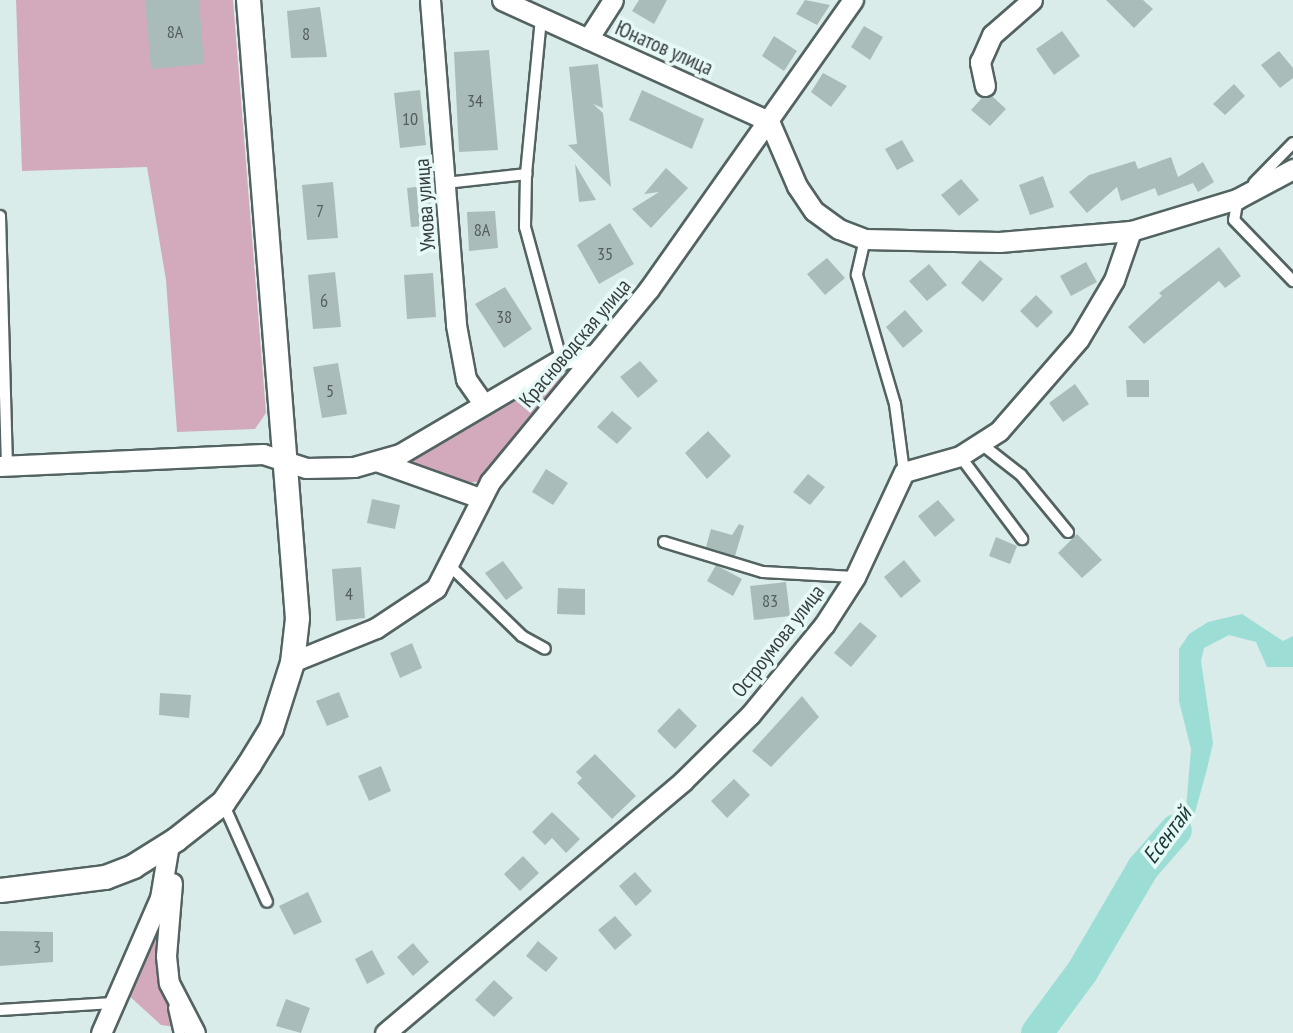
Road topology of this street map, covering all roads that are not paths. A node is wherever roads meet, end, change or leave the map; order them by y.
1 (248, 0) edge
2 (430, 0) edge
3 (502, 0) edge
4 (613, 0) edge
5 (853, 0) edge
6 (1032, 0) edge
7 (541, 18) junction
8 (587, 39) junction
9 (985, 86) dead end
10 (769, 121) junction
11 (1293, 143) edge
12 (1293, 169) edge
13 (526, 174) junction
14 (446, 183) junction
15 (1237, 200) junction
16 (0, 216) edge
17 (1131, 231) junction
18 (865, 239) junction
19 (1, 247) edge
20 (1293, 281) edge
21 (592, 355) junction
22 (561, 359) junction
23 (2, 381) edge
24 (482, 402) junction
25 (979, 443) junction
26 (960, 456) junction
27 (284, 462) junction
28 (379, 462) junction
29 (3, 465) edge
30 (904, 472) junction
31 (480, 498) junction
32 (1068, 532) dead end
33 (1023, 539) dead end
34 (664, 542) dead end
35 (449, 565) junction
36 (855, 577) junction
37 (545, 649) dead end
38 (292, 662) junction
39 (223, 802) junction
40 (169, 844) junction
41 (0, 890) edge
42 (267, 902) dead end
43 (169, 983) junction
44 (113, 1003) junction
45 (0, 1010) edge
46 (101, 1033) edge
47 (180, 1033) edge
48 (195, 1033) edge
49 (385, 1033) edge

1 - 27 street
2 - 14 street, Умова улица
3 - 7 street, Юнатов улица
4 - 8 street
5 - 10 street, Красноводская улица
6 - 9 street
7 - 8 street, Юнатов улица
7 - 13 lane
8 - 10 street, Юнатов улица
10 - 18 street
10 - 21 street, Красноводская улица
11 - 15 lane
12 - 15 street
13 - 14 lane
13 - 22 lane
14 - 24 street, Умова улица
15 - 17 street
15 - 20 lane
16 - 19 lane
17 - 18 street
17 - 25 street
18 - 30 lane
19 - 23 lane
21 - 22 street
21 - 31 street, Красноводская улица
22 - 24 street
23 - 29 lane
24 - 28 street
25 - 26 street
25 - 32 lane
26 - 30 street
26 - 33 lane
27 - 28 street
27 - 29 street
27 - 38 street
28 - 31 street
30 - 36 street, Остроумова улица
31 - 35 street, Красноводская улица
34 - 36 lane
35 - 37 lane
35 - 38 street, Красноводская улица
36 - 49 street, Остроумова улица
38 - 39 street
39 - 40 street
39 - 42 lane
40 - 41 street
40 - 43 street
40 - 44 street
43 - 47 lane
43 - 48 street
44 - 45 lane
44 - 46 street

